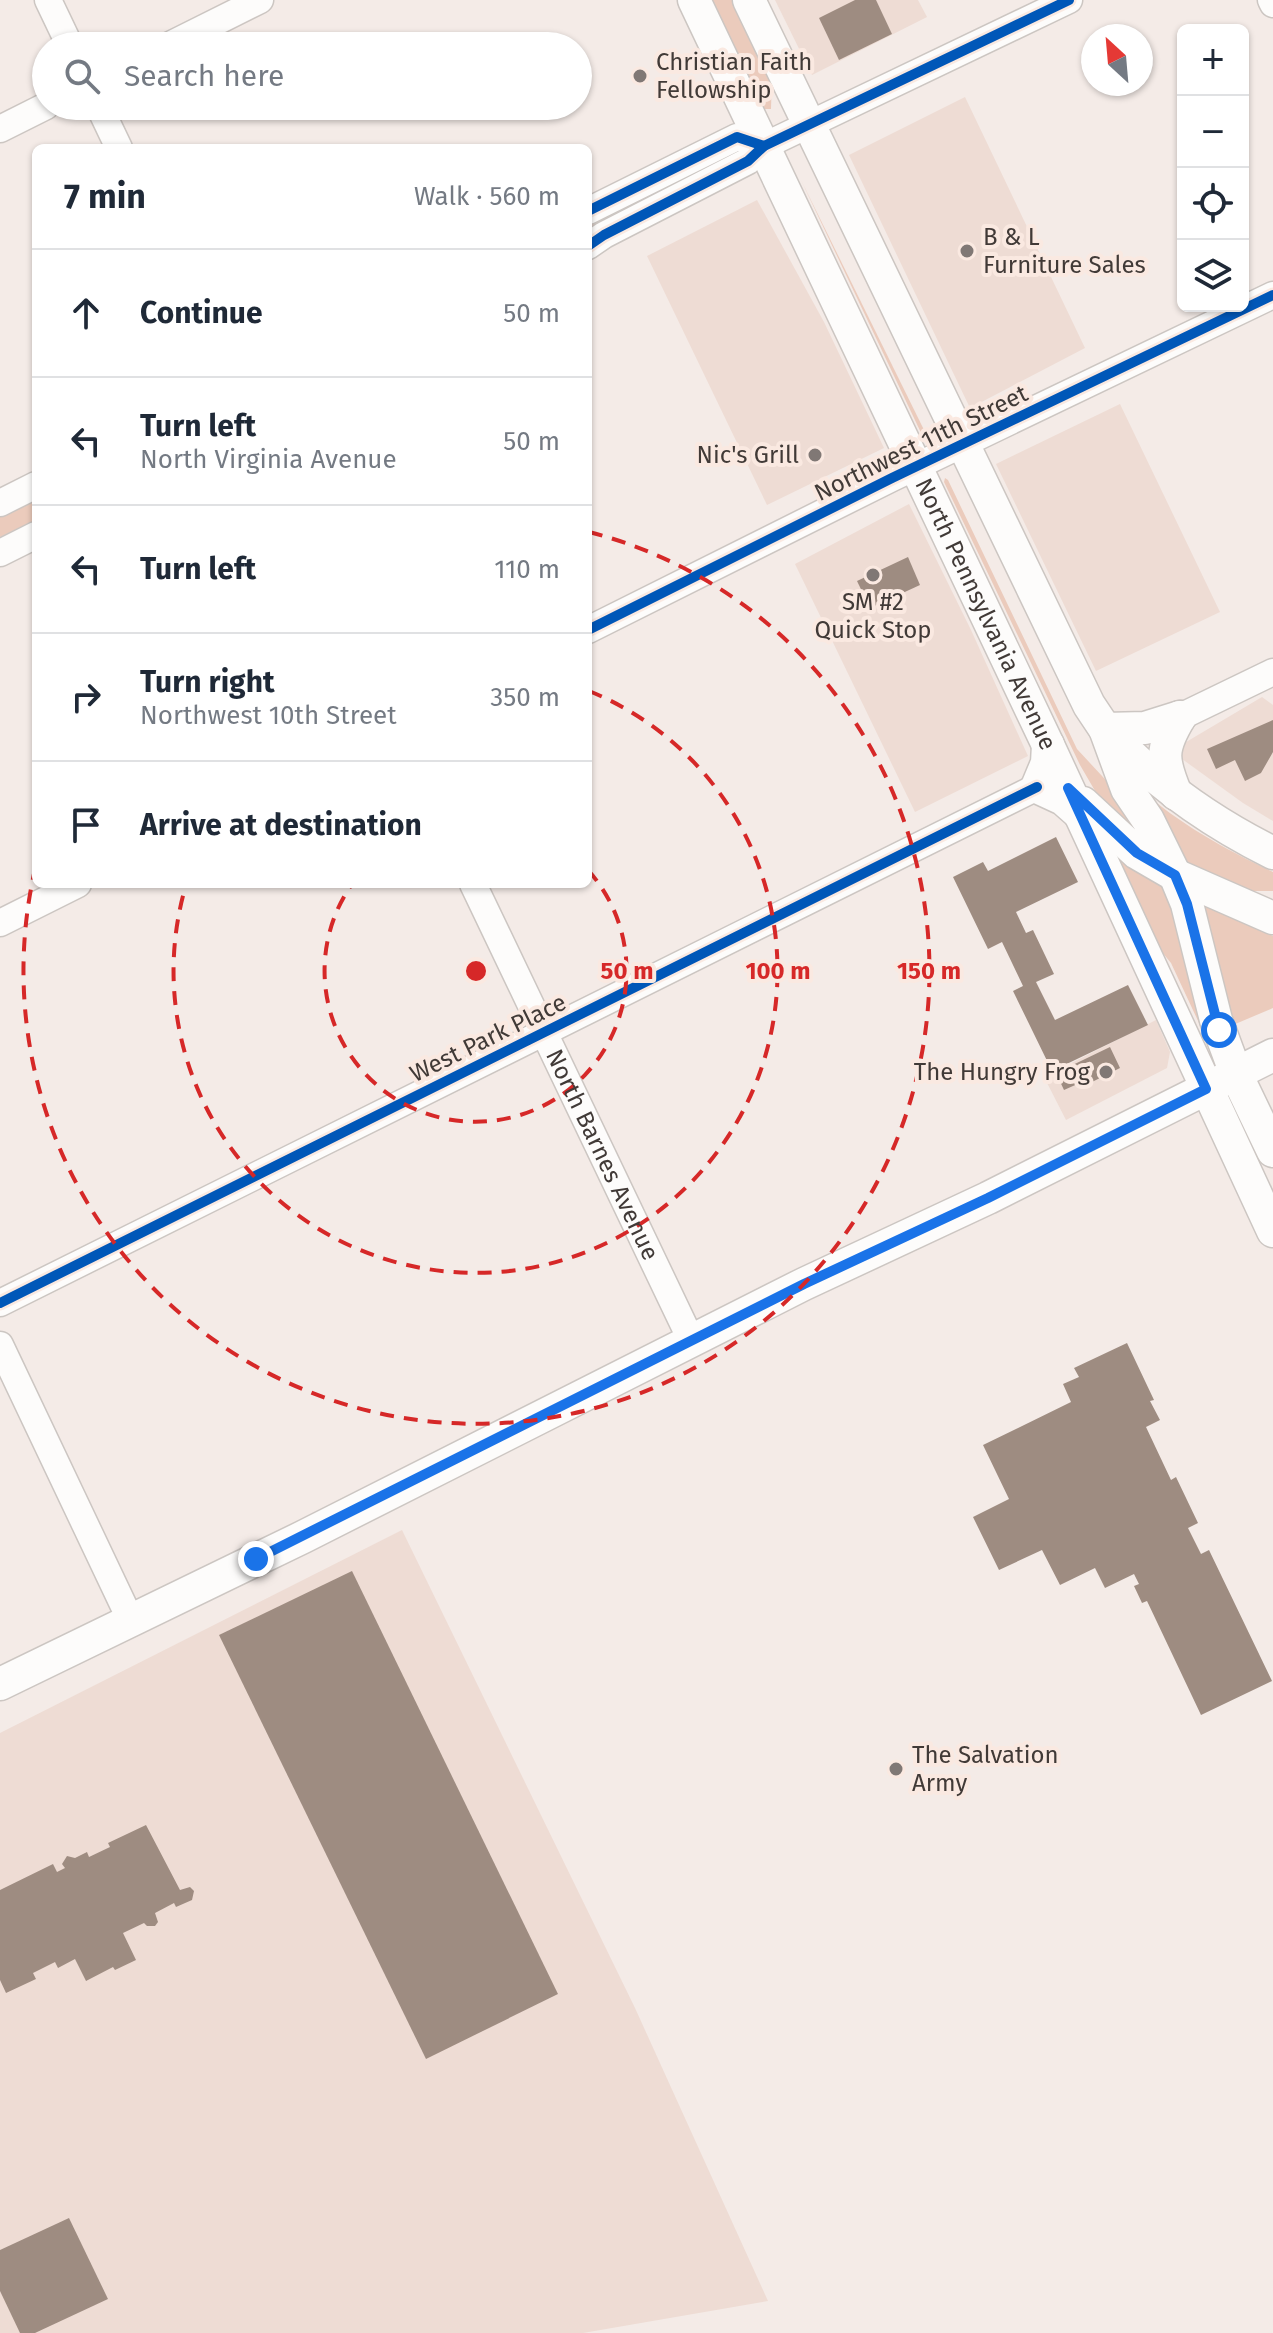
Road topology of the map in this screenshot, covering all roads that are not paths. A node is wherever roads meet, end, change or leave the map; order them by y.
1 (48, 0) edge
2 (260, 0) edge
3 (694, 0) edge
4 (749, 0) edge
5 (1069, 0) edge
6 (63, 32) edge
7 (196, 32) edge
8 (32, 113) edge
9 (106, 120) edge
10 (809, 124) junction
11 (0, 129) edge
12 (117, 144) edge
13 (764, 146) junction
14 (592, 209) edge
15 (592, 243) edge
16 (1273, 295) edge
17 (963, 444) junction
18 (915, 468) junction
19 (32, 487) edge
20 (0, 503) edge
21 (32, 537) edge
22 (0, 553) edge
23 (592, 628) edge
24 (1273, 672) edge
25 (1180, 717) junction
26 (1105, 729) junction
27 (1176, 794) junction
28 (1062, 796) junction
29 (1273, 853) edge
30 (1175, 875) junction
31 (70, 888) edge
32 (475, 888) edge
33 (1273, 918) edge
34 (0, 923) edge
35 (544, 1033) junction
36 (1273, 1055) edge
37 (1236, 1074) junction
38 (1206, 1089) junction
39 (1273, 1151) edge
40 (1273, 1231) edge
41 (0, 1303) edge
42 (691, 1340) junction
43 (0, 1345) edge
44 (130, 1619) junction
45 (0, 1684) edge

1 - 6 street
2 - 7 street
3 - 13 main road, North Pennsylvania Avenue
4 - 10 main road
5 - 10 street
8 - 11 street
9 - 12 street
10 - 13 street
10 - 17 main road
13 - 14 street
13 - 15 street
13 - 18 main road, North Pennsylvania Avenue
16 - 17 street, Northwest 11th Street
17 - 18 street, Northwest 11th Street
17 - 26 main road
18 - 23 street, Northwest 11th Street
18 - 28 main road, North Pennsylvania Avenue
19 - 20 street
21 - 22 street
24 - 25 street
25 - 26 main road
25 - 27 main road
26 - 27 main road
26 - 30 main road
27 - 29 main road
28 - 30 main road
28 - 35 street, West Park Place
28 - 38 main road
30 - 33 main road
30 - 37 main road
31 - 34 street
32 - 35 street, North Barnes Avenue
35 - 41 street, West Park Place
35 - 42 street, North Barnes Avenue
36 - 37 main road
37 - 38 main road
37 - 39 main road
38 - 40 main road
38 - 42 main road
42 - 44 main road
43 - 44 street
44 - 45 main road

